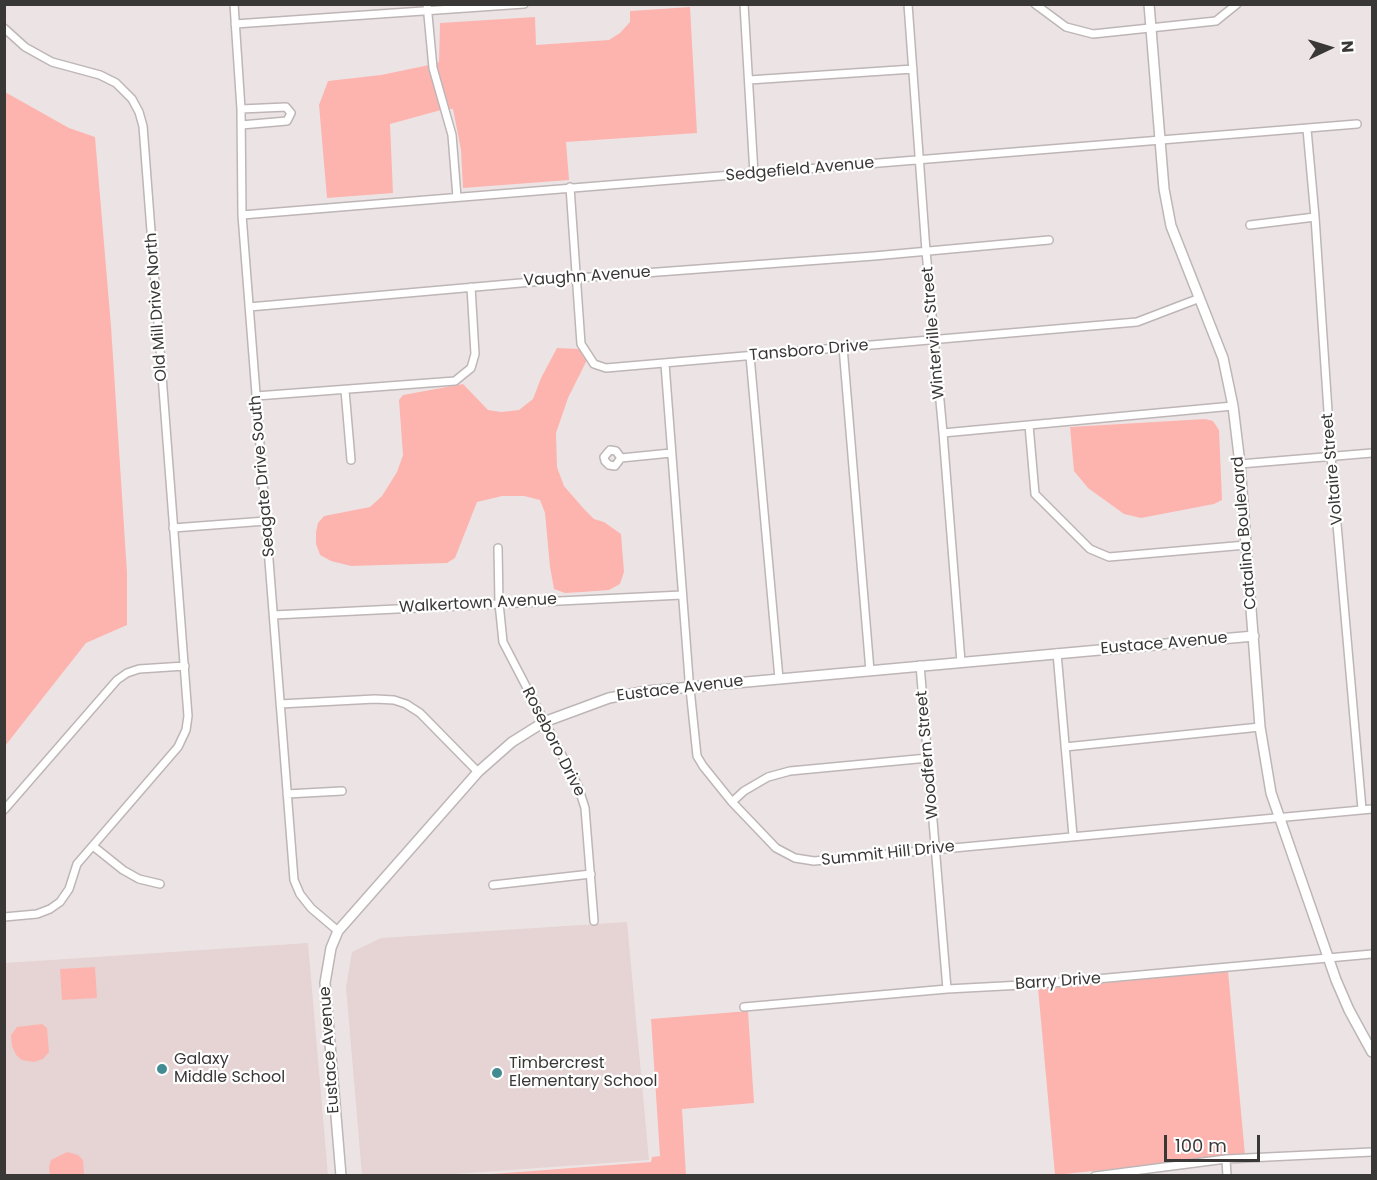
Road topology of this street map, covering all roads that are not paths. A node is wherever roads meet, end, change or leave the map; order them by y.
1 (234, 4) edge
2 (524, 4) edge
3 (744, 4) edge
4 (908, 4) edge
5 (1035, 4) edge
6 (1149, 4) edge
7 (1237, 4) edge
8 (427, 8) edge
9 (235, 24) junction
10 (4, 28) edge
11 (1150, 29) junction
12 (913, 69) junction
13 (749, 80) junction
14 (241, 110) junction
15 (1357, 124) dead end
16 (241, 125) junction
17 (1306, 129) junction
18 (1160, 140) junction
19 (920, 159) junction
20 (754, 174) junction
21 (570, 187) junction
22 (457, 197) junction
23 (242, 215) junction
24 (1315, 217) junction
25 (1250, 225) dead end
26 (1049, 240) dead end
27 (926, 251) junction
28 (577, 278) junction
29 (471, 286) junction
30 (1200, 298) junction
31 (249, 307) junction
32 (935, 340) junction
33 (843, 347) junction
34 (750, 356) junction
35 (665, 364) junction
36 (345, 390) junction
37 (256, 396) junction
38 (1233, 406) junction
39 (1029, 425) junction
40 (943, 433) junction
41 (671, 453) junction
42 (1372, 453) edge
43 (1331, 456) junction
44 (621, 458) dead end
45 (351, 460) dead end
46 (1240, 464) junction
47 (266, 521) junction
48 (173, 528) junction
49 (1246, 545) junction
50 (498, 548) dead end
51 (682, 595) junction
52 (499, 603) junction
53 (274, 615) junction
54 (1254, 636) junction
55 (1057, 653) junction
56 (961, 662) junction
57 (920, 665) junction
58 (185, 666) junction
59 (870, 671) junction
60 (778, 679) junction
61 (689, 686) junction
62 (280, 704) junction
63 (544, 722) junction
64 (1260, 728) junction
65 (1065, 747) junction
66 (928, 758) junction
67 (478, 772) junction
68 (342, 791) dead end
69 (287, 794) junction
70 (732, 802) junction
71 (1362, 809) junction
72 (1372, 809) edge
73 (4, 810) edge
74 (1279, 818) junction
75 (1073, 836) junction
76 (93, 846) junction
77 (935, 849) junction
78 (591, 874) junction
79 (160, 884) dead end
80 (493, 885) dead end
81 (4, 917) edge
82 (594, 921) dead end
83 (338, 930) junction
84 (1372, 954) edge
85 (1329, 958) junction
86 (947, 989) junction
87 (744, 1007) dead end
88 (1372, 1052) edge
89 (1372, 1152) edge
90 (1226, 1159) junction
91 (341, 1176) edge
92 (1095, 1176) edge
93 (1227, 1176) edge

1 - 9 street, Seagate Drive South
2 - 8 street
3 - 13 street
4 - 12 street, Winterville Street
5 - 11 street
6 - 11 street, Catalina Boulevard
7 - 11 street
8 - 9 street
8 - 22 street
9 - 14 street, Seagate Drive South
10 - 48 street, Old Mill Drive North
11 - 18 street, Catalina Boulevard
12 - 13 street
12 - 19 street, Winterville Street
13 - 20 street
14 - 16 street, Seagate Drive South
14 - 16 street
15 - 17 street, Sedgefield Avenue
16 - 23 street, Seagate Drive South
17 - 18 street, Sedgefield Avenue
17 - 24 street, Voltaire Street
18 - 19 street, Sedgefield Avenue
18 - 30 street, Catalina Boulevard
19 - 20 street, Sedgefield Avenue
19 - 27 street, Winterville Street
20 - 21 street, Sedgefield Avenue
21 - 22 street, Sedgefield Avenue
21 - 28 street, Tansboro Drive
22 - 23 street, Sedgefield Avenue
23 - 31 street, Seagate Drive South
24 - 25 street
24 - 43 street, Voltaire Street
26 - 27 street, Vaughn Avenue
27 - 28 street, Vaughn Avenue
27 - 32 street, Winterville Street
28 - 29 street, Vaughn Avenue
28 - 35 street, Tansboro Drive
29 - 31 street, Vaughn Avenue
29 - 36 street
30 - 32 street, Tansboro Drive
30 - 38 street, Catalina Boulevard
31 - 37 street, Seagate Drive South
32 - 33 street, Tansboro Drive
32 - 40 street, Winterville Street
33 - 34 street, Tansboro Drive
33 - 59 street
34 - 35 street, Tansboro Drive
34 - 60 street
35 - 41 street, Summit Hill Drive
36 - 37 street
36 - 45 street
37 - 47 street, Seagate Drive South
38 - 39 street
38 - 46 street, Catalina Boulevard
39 - 40 street
39 - 49 street
40 - 56 street, Winterville Street
41 - 44 street
41 - 51 street, Summit Hill Drive
42 - 43 street
43 - 46 street
43 - 71 street, Voltaire Street
46 - 49 street, Catalina Boulevard
47 - 48 street
47 - 53 street, Seagate Drive South
48 - 58 street, Old Mill Drive North
49 - 54 street, Catalina Boulevard
50 - 52 street, Roseboro Drive
51 - 52 street, Walkertown Avenue
51 - 61 street, Summit Hill Drive
52 - 53 street, Walkertown Avenue
52 - 63 street, Roseboro Drive
53 - 62 street, Seagate Drive South
54 - 55 street, Eustace Avenue
54 - 64 street, Catalina Boulevard
55 - 56 street, Eustace Avenue
55 - 65 street
56 - 57 street, Eustace Avenue
57 - 59 street, Eustace Avenue
57 - 66 street, Woodfern Street
58 - 73 street
58 - 76 street, Old Mill Drive North
59 - 60 street, Eustace Avenue
60 - 61 street, Eustace Avenue
61 - 63 street, Eustace Avenue
61 - 70 street, Summit Hill Drive
62 - 67 street
62 - 69 street, Seagate Drive South
63 - 67 street, Eustace Avenue
63 - 78 street, Roseboro Drive
64 - 65 street
64 - 74 street, Catalina Boulevard
65 - 75 street
66 - 70 street
66 - 77 street, Woodfern Street
67 - 83 street, Eustace Avenue
68 - 69 street
69 - 83 street, Seagate Drive South
70 - 77 street, Summit Hill Drive
71 - 72 street, Summit Hill Drive
71 - 74 street, Summit Hill Drive
74 - 75 street, Summit Hill Drive
74 - 85 street, Catalina Boulevard
75 - 77 street, Summit Hill Drive
76 - 79 street
76 - 81 street, Old Mill Drive North
77 - 86 street, Woodfern Street
78 - 80 street
78 - 82 street, Roseboro Drive
83 - 91 street, Eustace Avenue
84 - 85 street, Barry Drive
85 - 86 street, Barry Drive
85 - 88 street, Catalina Boulevard
86 - 87 street, Barry Drive
89 - 90 street
90 - 92 street
90 - 93 street

